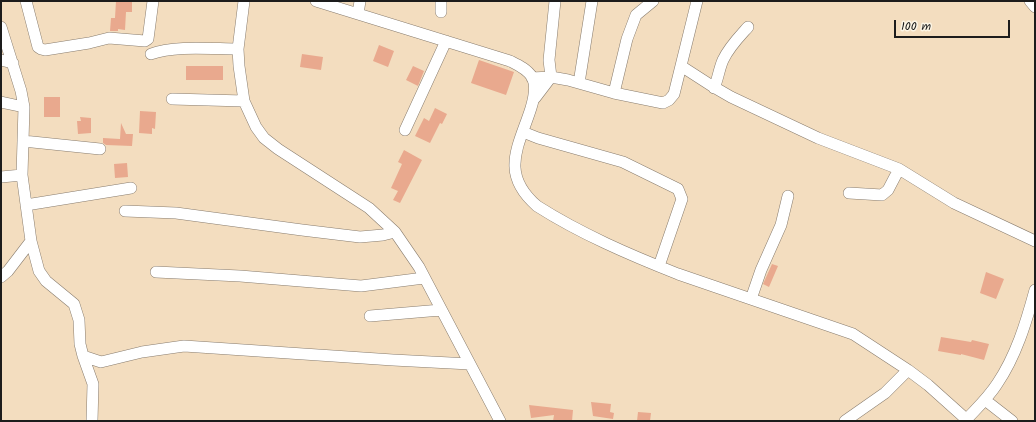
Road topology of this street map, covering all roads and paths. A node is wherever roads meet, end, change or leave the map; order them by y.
1 (26, 1) edge
2 (153, 1) edge
3 (244, 1) edge
4 (316, 1) edge
5 (360, 1) edge
6 (441, 1) edge
7 (555, 1) edge
8 (592, 1) edge
9 (653, 1) edge
10 (697, 1) edge
11 (1030, 1) edge
12 (1035, 6) edge
13 (441, 12) dead end
14 (358, 14) junction
15 (748, 26) dead end
16 (1, 27) edge
17 (446, 41) junction
18 (238, 49) junction
19 (151, 54) dead end
20 (1, 60) edge
21 (13, 63) junction
22 (681, 66) junction
23 (551, 77) junction
24 (532, 78) junction
25 (579, 83) junction
26 (714, 88) junction
27 (614, 93) junction
28 (535, 98) junction
29 (172, 99) dead end
30 (244, 101) junction
31 (1, 102) edge
32 (24, 107) junction
33 (405, 130) dead end
34 (523, 132) junction
35 (22, 141) junction
36 (100, 149) dead end
37 (899, 169) junction
38 (22, 175) junction
39 (1, 177) edge
40 (131, 188) dead end
41 (849, 193) dead end
42 (788, 196) dead end
43 (26, 205) junction
44 (125, 211) dead end
45 (395, 232) junction
46 (31, 241) junction
47 (1035, 241) edge
48 (659, 266) junction
49 (156, 272) dead end
50 (1, 277) edge
51 (424, 278) junction
52 (1035, 290) edge
53 (751, 299) junction
54 (441, 310) junction
55 (370, 316) dead end
56 (83, 356) junction
57 (470, 364) junction
58 (908, 370) junction
59 (985, 400) junction
60 (965, 420) edge
61 (92, 421) edge
62 (500, 421) edge
63 (845, 421) edge
64 (1012, 421) edge

1 - 2 street
3 - 18 street
4 - 14 street
5 - 14 street
6 - 13 street
7 - 23 street
8 - 25 street
9 - 27 street
10 - 22 street
11 - 12 street
14 - 17 street
15 - 26 street
16 - 21 street
17 - 24 street
17 - 33 street
18 - 19 street
18 - 30 street
20 - 21 street
21 - 32 street
22 - 26 street
22 - 27 street
23 - 24 street
23 - 25 street
23 - 28 street
24 - 28 street
25 - 27 street
26 - 37 street
28 - 34 street
29 - 30 street
30 - 45 street
31 - 32 street
32 - 35 street
34 - 48 street
34 - 48 street
35 - 36 street
35 - 38 street
37 - 41 street
37 - 47 street
38 - 39 street
38 - 43 street
40 - 43 street
42 - 53 street
43 - 46 street
44 - 45 street
45 - 51 street
46 - 50 street
46 - 56 street
48 - 53 street
49 - 51 street
51 - 54 street
52 - 59 street
53 - 58 street
54 - 55 street
54 - 57 street
56 - 57 street
56 - 61 street
57 - 62 street
58 - 60 street
58 - 63 street
59 - 60 street
59 - 64 street

